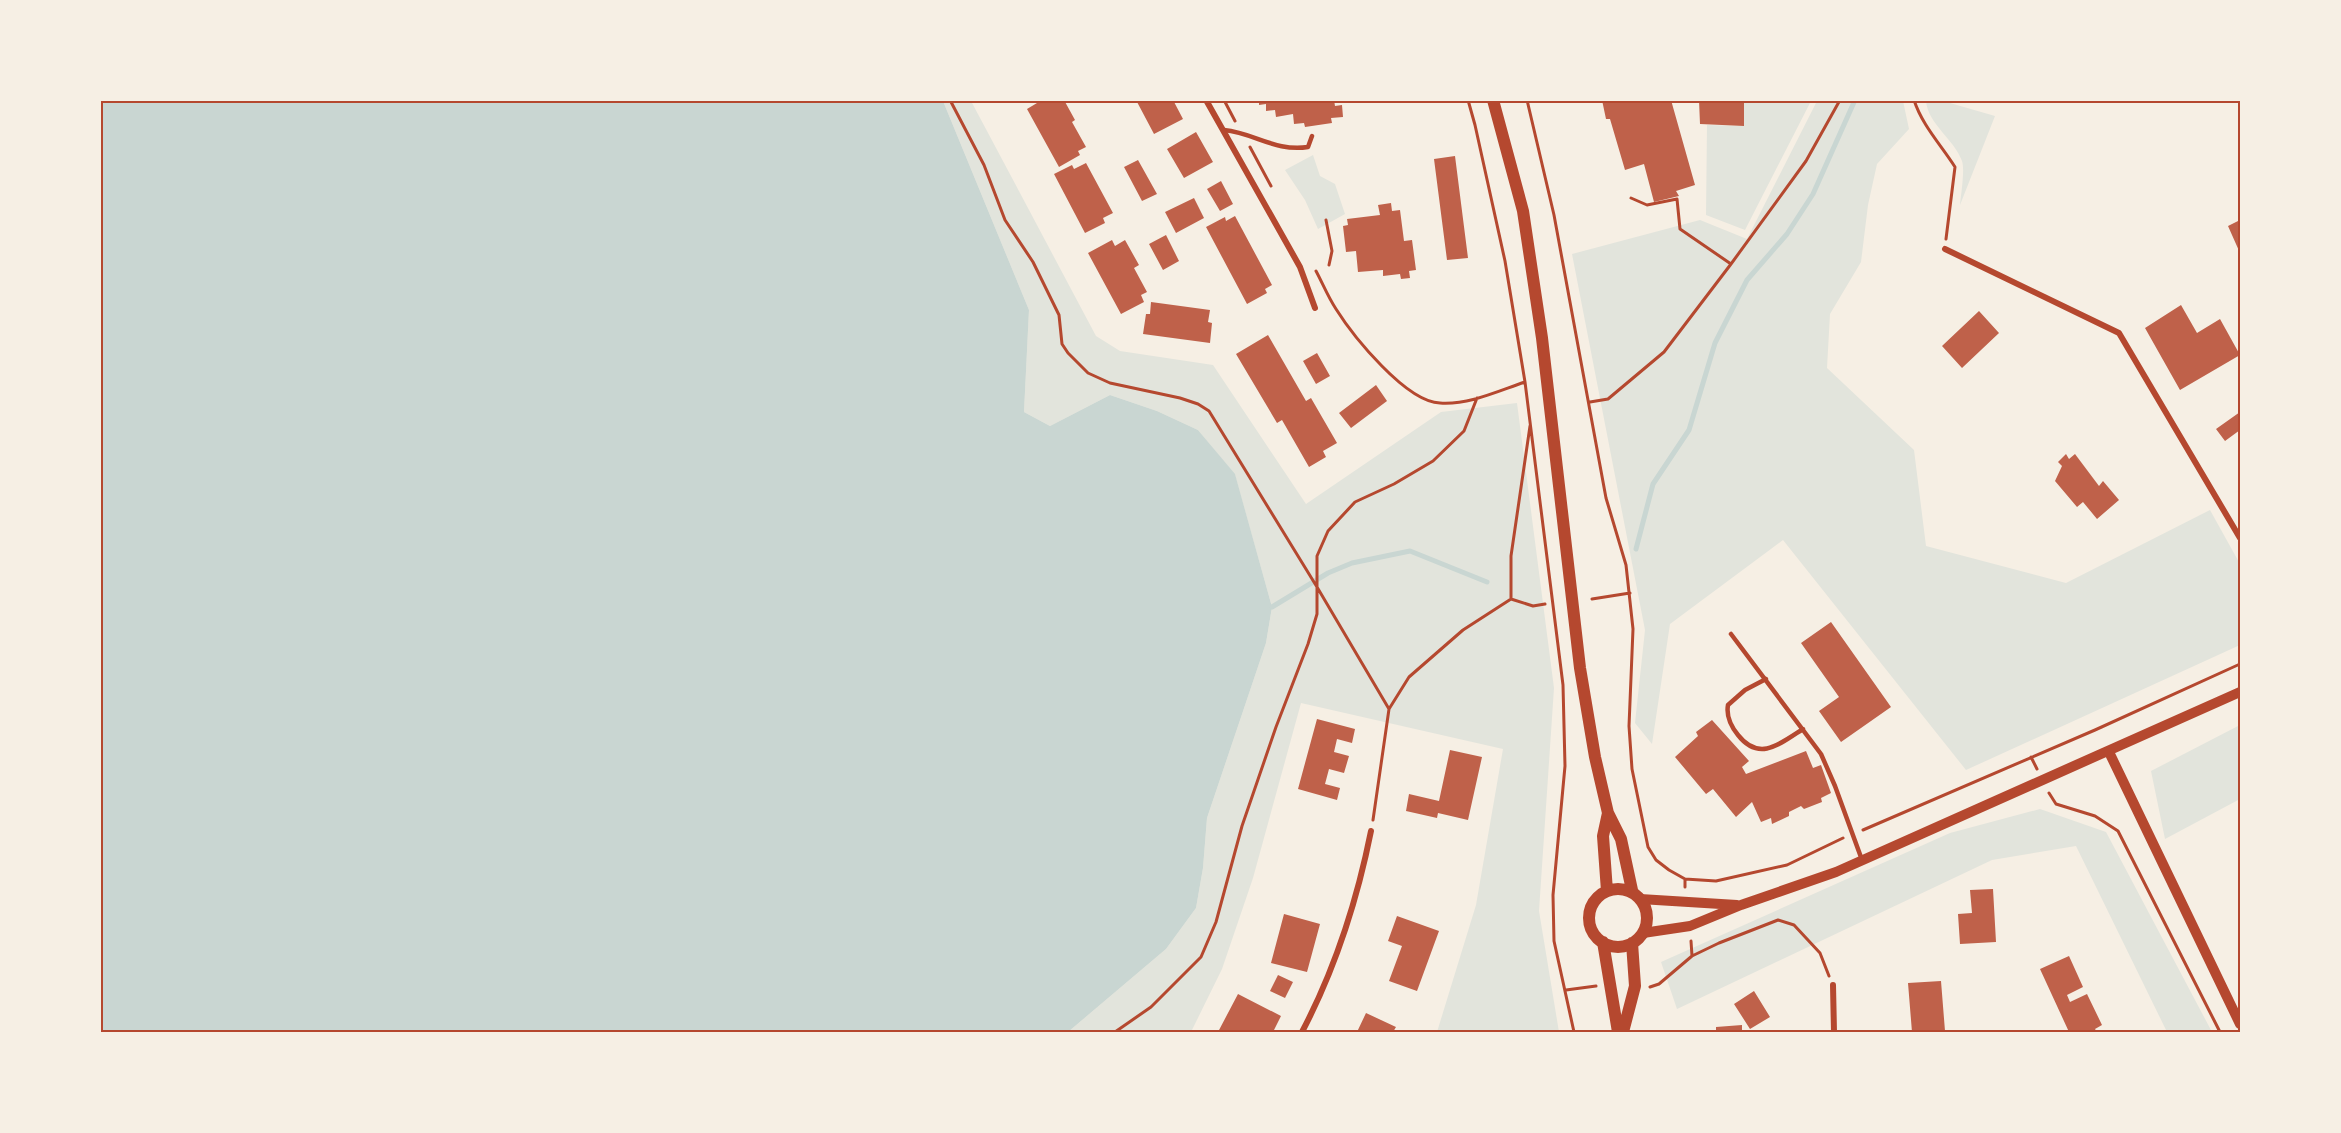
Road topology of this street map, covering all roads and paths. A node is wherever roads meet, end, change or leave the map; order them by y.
1 (950, 100) edge
2 (1206, 100) edge
3 (1468, 100) edge
4 (1493, 100) edge
5 (1527, 100) edge
6 (1840, 100) edge
7 (1914, 100) edge
8 (1224, 130) junction
9 (1312, 136) dead end
10 (1631, 198) dead end
11 (1326, 220) dead end
12 (1945, 249) joint
13 (1731, 264) junction
14 (1329, 266) dead end
15 (1315, 308) dead end
16 (1335, 308) dead end
17 (1525, 382) junction
18 (1477, 398) junction
19 (1590, 402) junction
20 (1530, 422) junction
21 (2241, 538) edge
22 (1317, 587) junction
23 (1630, 593) junction
24 (1511, 599) junction
25 (1592, 599) dead end
26 (1545, 604) dead end
27 (1731, 634) dead end
28 (2241, 664) edge
29 (1766, 679) junction
30 (2241, 692) edge
31 (1389, 709) junction
32 (1803, 729) junction
33 (2109, 752) junction
34 (2031, 757) junction
35 (2042, 780) junction
36 (1608, 813) junction
37 (1371, 831) joint
38 (1852, 834) junction
39 (1862, 860) junction
40 (1685, 879) junction
41 (1607, 891) junction
42 (1636, 895) junction
43 (1685, 903) junction
44 (1741, 905) junction
45 (1690, 926) junction
46 (1643, 933) junction
47 (1603, 942) junction
48 (1632, 943) junction
49 (1833, 985) joint
50 (2241, 1024) edge
51 (1115, 1032) edge
52 (1302, 1032) edge
53 (1574, 1032) edge
54 (1621, 1032) edge
55 (1834, 1032) edge
56 (2220, 1032) edge

1 - 22 path
2 - 8 street
3 - 17 path
4 - 36 main road
5 - 19 path
6 - 13 path
7 - 12 path
8 - 9 lane
8 - 15 street
10 - 13 path
11 - 14 path
12 - 21 street
13 - 19 path
16 - 18 path
17 - 18 path
17 - 20 path
18 - 22 path
19 - 23 path
20 - 24 path
20 - 53 path
22 - 31 path
22 - 51 path
23 - 25 path
23 - 40 path
24 - 26 path
24 - 31 path
27 - 29 lane
28 - 34 path
29 - 32 lane
29 - 32 lane
30 - 33 street
31 - 37 path
32 - 38 lane
33 - 35 street
33 - 50 street
34 - 35 path
34 - 38 path
35 - 39 street
35 - 56 path
36 - 41 main road
36 - 42 main road
37 - 52 street
38 - 39 lane
38 - 40 path
39 - 44 street
40 - 43 path
41 - 42 main road
41 - 47 main road
42 - 43 street
42 - 46 main road
43 - 44 street
44 - 45 street
45 - 46 street
45 - 49 path
46 - 48 main road
47 - 48 main road
47 - 54 main road
48 - 54 main road
49 - 55 street

